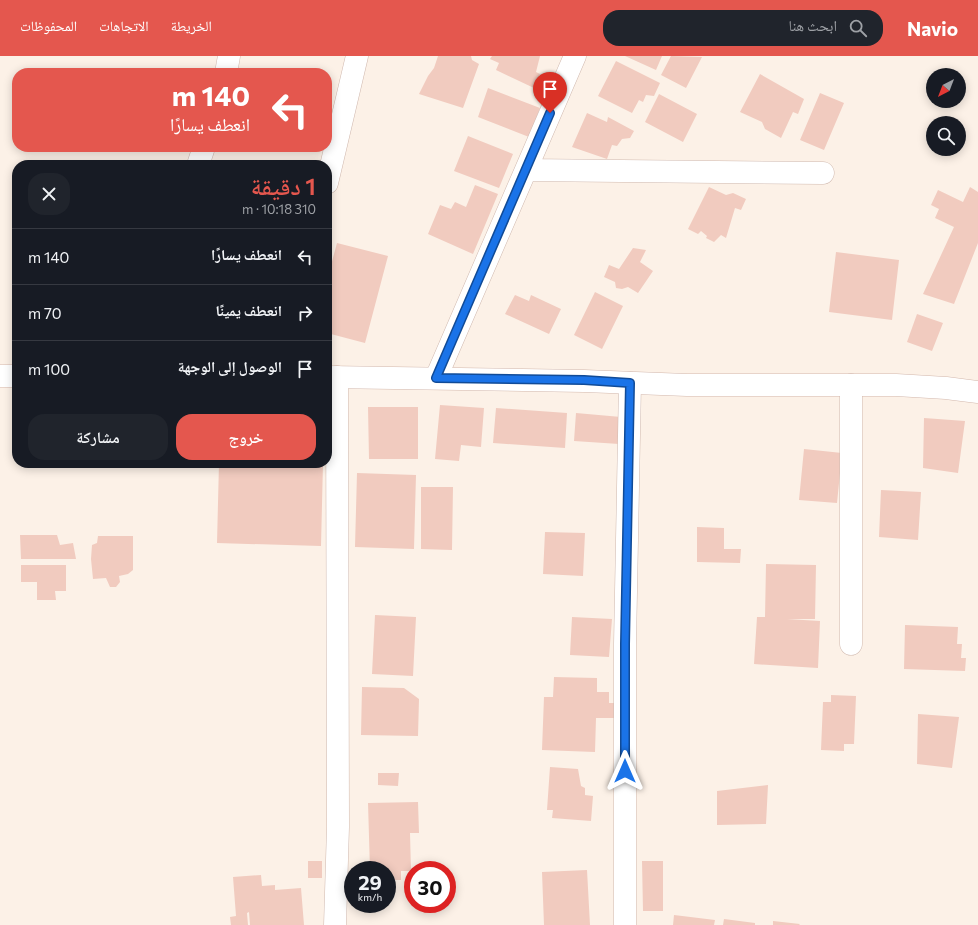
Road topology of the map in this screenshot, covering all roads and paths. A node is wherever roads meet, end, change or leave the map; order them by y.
1 (229, 56) edge
2 (357, 56) edge
3 (575, 56) edge
4 (227, 68) edge
5 (332, 162) edge
6 (526, 170) junction
7 (823, 173) dead end
8 (0, 376) edge
9 (12, 376) edge
10 (332, 377) edge
11 (436, 378) junction
12 (630, 383) junction
13 (851, 385) junction
14 (978, 392) edge
15 (851, 644) dead end
16 (335, 925) edge
17 (625, 925) edge

1 - 4 street
2 - 5 street
3 - 6 street
6 - 7 street
6 - 11 street
8 - 9 street
10 - 11 street
10 - 16 street
11 - 12 street
12 - 13 street
12 - 17 street
13 - 14 street
13 - 15 street

